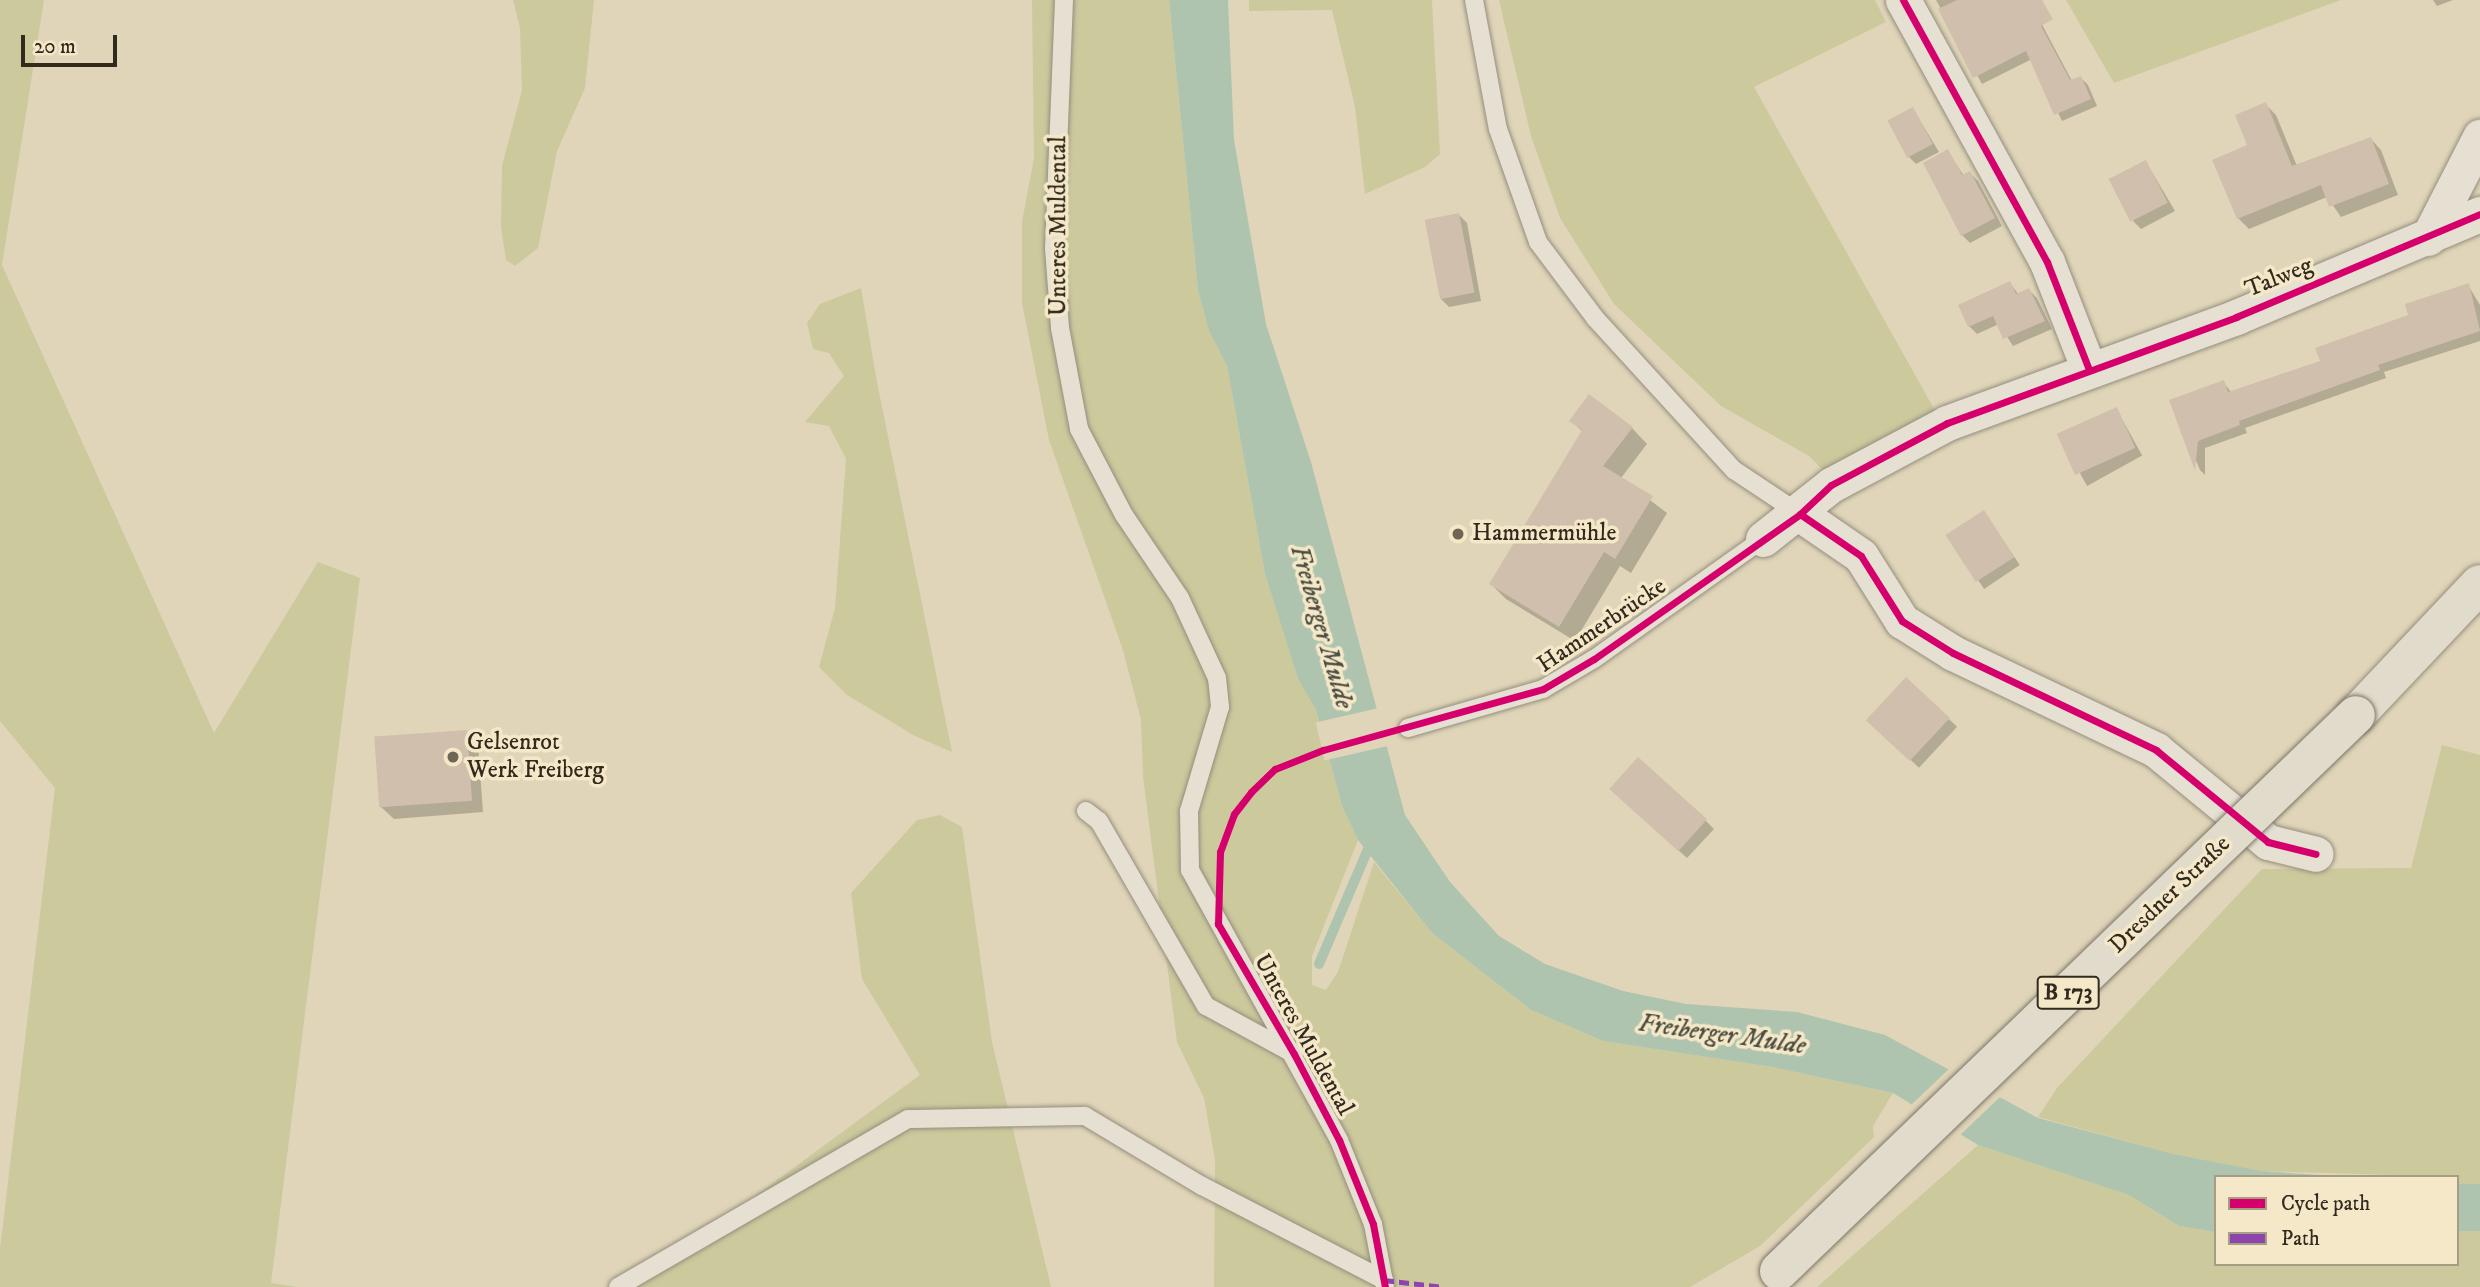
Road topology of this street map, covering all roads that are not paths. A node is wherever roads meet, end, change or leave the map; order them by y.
1 (1064, 0) edge
2 (1474, 0) edge
3 (1903, 0) edge
4 (2478, 155) edge
5 (2480, 214) edge
6 (2428, 238) junction
7 (2089, 370) junction
8 (1800, 514) junction
9 (1763, 539) joint
10 (2480, 584) edge
11 (1408, 728) dead end
12 (1086, 811) dead end
13 (2316, 854) dead end
14 (1294, 1054) junction
15 (1771, 1279) edge
16 (1385, 1284) edge
17 (618, 1287) edge

1 - 14 lane, Unteres Muldental
2 - 8 lane
3 - 7 street
4 - 6 street
5 - 6 street, Talweg
6 - 7 street, Talweg
7 - 8 street, Talweg
8 - 9 street, Talweg
8 - 13 street
9 - 11 lane, Hammerbrücke
10 - 15 main road, Dresdner Straße / B 173, bridge
12 - 14 lane, Unteres Muldental
14 - 16 lane, Unteres Muldental
16 - 17 lane

